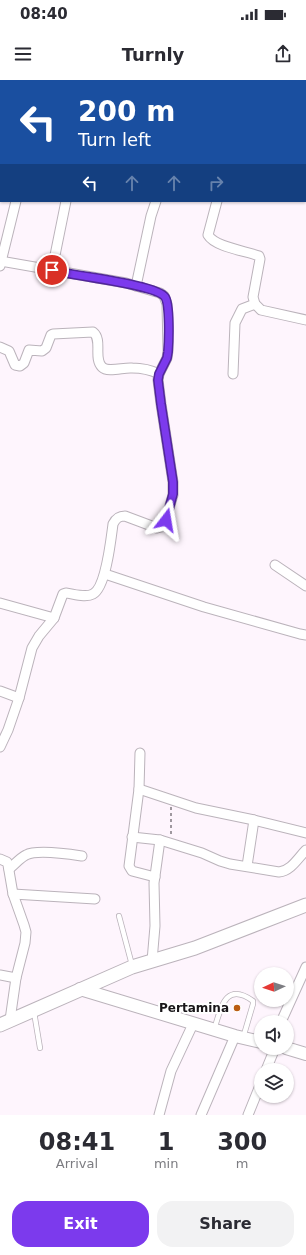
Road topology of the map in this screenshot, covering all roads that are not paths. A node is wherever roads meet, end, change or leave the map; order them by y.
1 (16, 202) edge
2 (66, 202) edge
3 (156, 202) edge
4 (217, 202) edge
5 (1, 263) edge
6 (52, 270) junction
7 (136, 286) junction
8 (255, 304) junction
9 (306, 320) edge
10 (0, 347) edge
11 (159, 374) junction
12 (233, 374) dead end
13 (275, 565) dead end
14 (105, 574) junction
15 (306, 586) edge
16 (0, 603) edge
17 (54, 618) junction
18 (306, 634) edge
19 (0, 691) edge
20 (19, 698) junction
21 (0, 747) edge
22 (140, 753) dead end
23 (139, 789) junction
24 (254, 820) junction
25 (306, 833) edge
26 (132, 837) junction
27 (160, 840) junction
28 (306, 850) edge
29 (82, 856) dead end
30 (0, 859) edge
31 (247, 866) junction
32 (9, 869) junction
33 (155, 877) junction
34 (13, 894) junction
35 (95, 899) dead end
36 (306, 904) edge
37 (119, 916) dead end
38 (152, 961) junction
39 (306, 966) edge
40 (132, 967) junction
41 (0, 975) edge
42 (16, 978) junction
43 (80, 989) junction
44 (34, 1010) junction
45 (284, 1015) edge
46 (5, 1023) edge
47 (192, 1024) junction
48 (214, 1030) junction
49 (239, 1038) junction
50 (254, 1041) edge
51 (40, 1048) dead end
52 (294, 1050) edge
53 (306, 1054) edge
54 (254, 1100) edge
55 (159, 1115) edge
56 (200, 1115) edge
57 (248, 1115) edge

1 - 5 street
2 - 6 street
3 - 7 street
4 - 8 street
5 - 6 street
6 - 7 street
7 - 11 street
8 - 9 street
8 - 12 street
10 - 11 street
11 - 14 street
13 - 15 street
14 - 17 street
14 - 18 street
16 - 17 street
17 - 20 street
19 - 20 street
20 - 21 street
22 - 23 street
23 - 24 street
23 - 26 street
24 - 25 street
24 - 31 street
26 - 27 street
26 - 33 street
27 - 31 street
27 - 33 street
28 - 31 street
29 - 32 street
30 - 32 street
32 - 34 street
33 - 38 street
34 - 35 street
34 - 42 street
36 - 38 main road
37 - 40 lane
38 - 40 main road
39 - 45 street
40 - 43 main road
41 - 42 street
42 - 46 street
43 - 44 main road
43 - 47 street
44 - 46 main road
44 - 51 lane
47 - 48 street
47 - 55 street
48 - 49 street
48 - 49 lane
49 - 50 street
49 - 56 street
52 - 53 street
54 - 57 street

